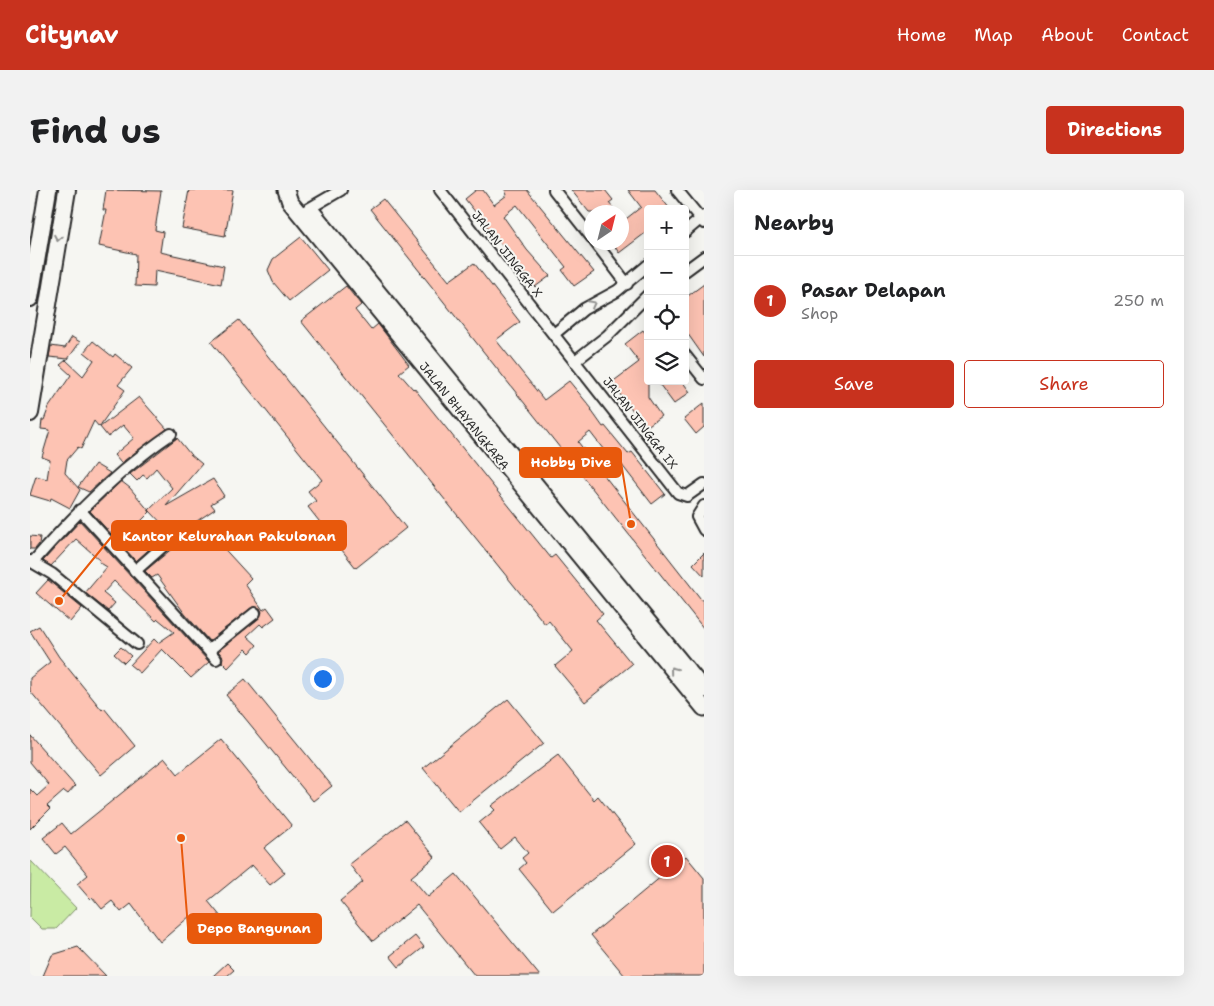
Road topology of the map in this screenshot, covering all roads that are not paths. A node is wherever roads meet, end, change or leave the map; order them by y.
1 (48, 190) edge
2 (67, 190) edge
3 (286, 190) edge
4 (290, 190) edge
5 (341, 190) edge
6 (440, 190) edge
7 (554, 190) edge
8 (677, 190) edge
9 (305, 211) junction
10 (703, 219) edge
11 (584, 228) edge
12 (689, 229) edge
13 (601, 250) edge
14 (704, 257) edge
15 (33, 261) edge
16 (644, 269) edge
17 (689, 269) edge
18 (627, 284) junction
19 (30, 298) edge
20 (644, 303) edge
21 (554, 334) junction
22 (689, 360) edge
23 (575, 361) junction
24 (704, 379) edge
25 (30, 413) edge
26 (171, 434) dead end
27 (704, 484) edge
28 (702, 508) edge
29 (80, 510) junction
30 (704, 530) edge
31 (170, 540) dead end
32 (31, 561) edge
33 (135, 572) junction
34 (255, 613) dead end
35 (137, 644) dead end
36 (209, 650) junction
37 (216, 659) dead end
38 (704, 690) edge
39 (704, 708) edge

1 - 15 main road
2 -> 25 main road
3 - 9 main road, JALAN BHAYANGKARA
4 - 9 main road, JALAN BHAYANGKARA
5 - 9 street
6 - 21 street, JALAN JINGGA X
7 - 11 street
8 - 10 street
9 - 38 main road, JALAN BHAYANGKARA
39 -> 9 main road, JALAN BHAYANGKARA
10 - 12 street
13 - 18 street
14 - 17 street
15 - 19 main road
16 - 18 street
21 -> 18 street
20 - 23 street
21 - 23 street, JALAN JINGGA X
22 - 24 street
23 - 27 street, JALAN JINGGA IX
26 - 29 street
28 - 30 street
29 - 32 street
29 - 33 street
31 - 33 street
32 - 35 street
33 - 36 street
34 - 36 street
36 - 37 street

